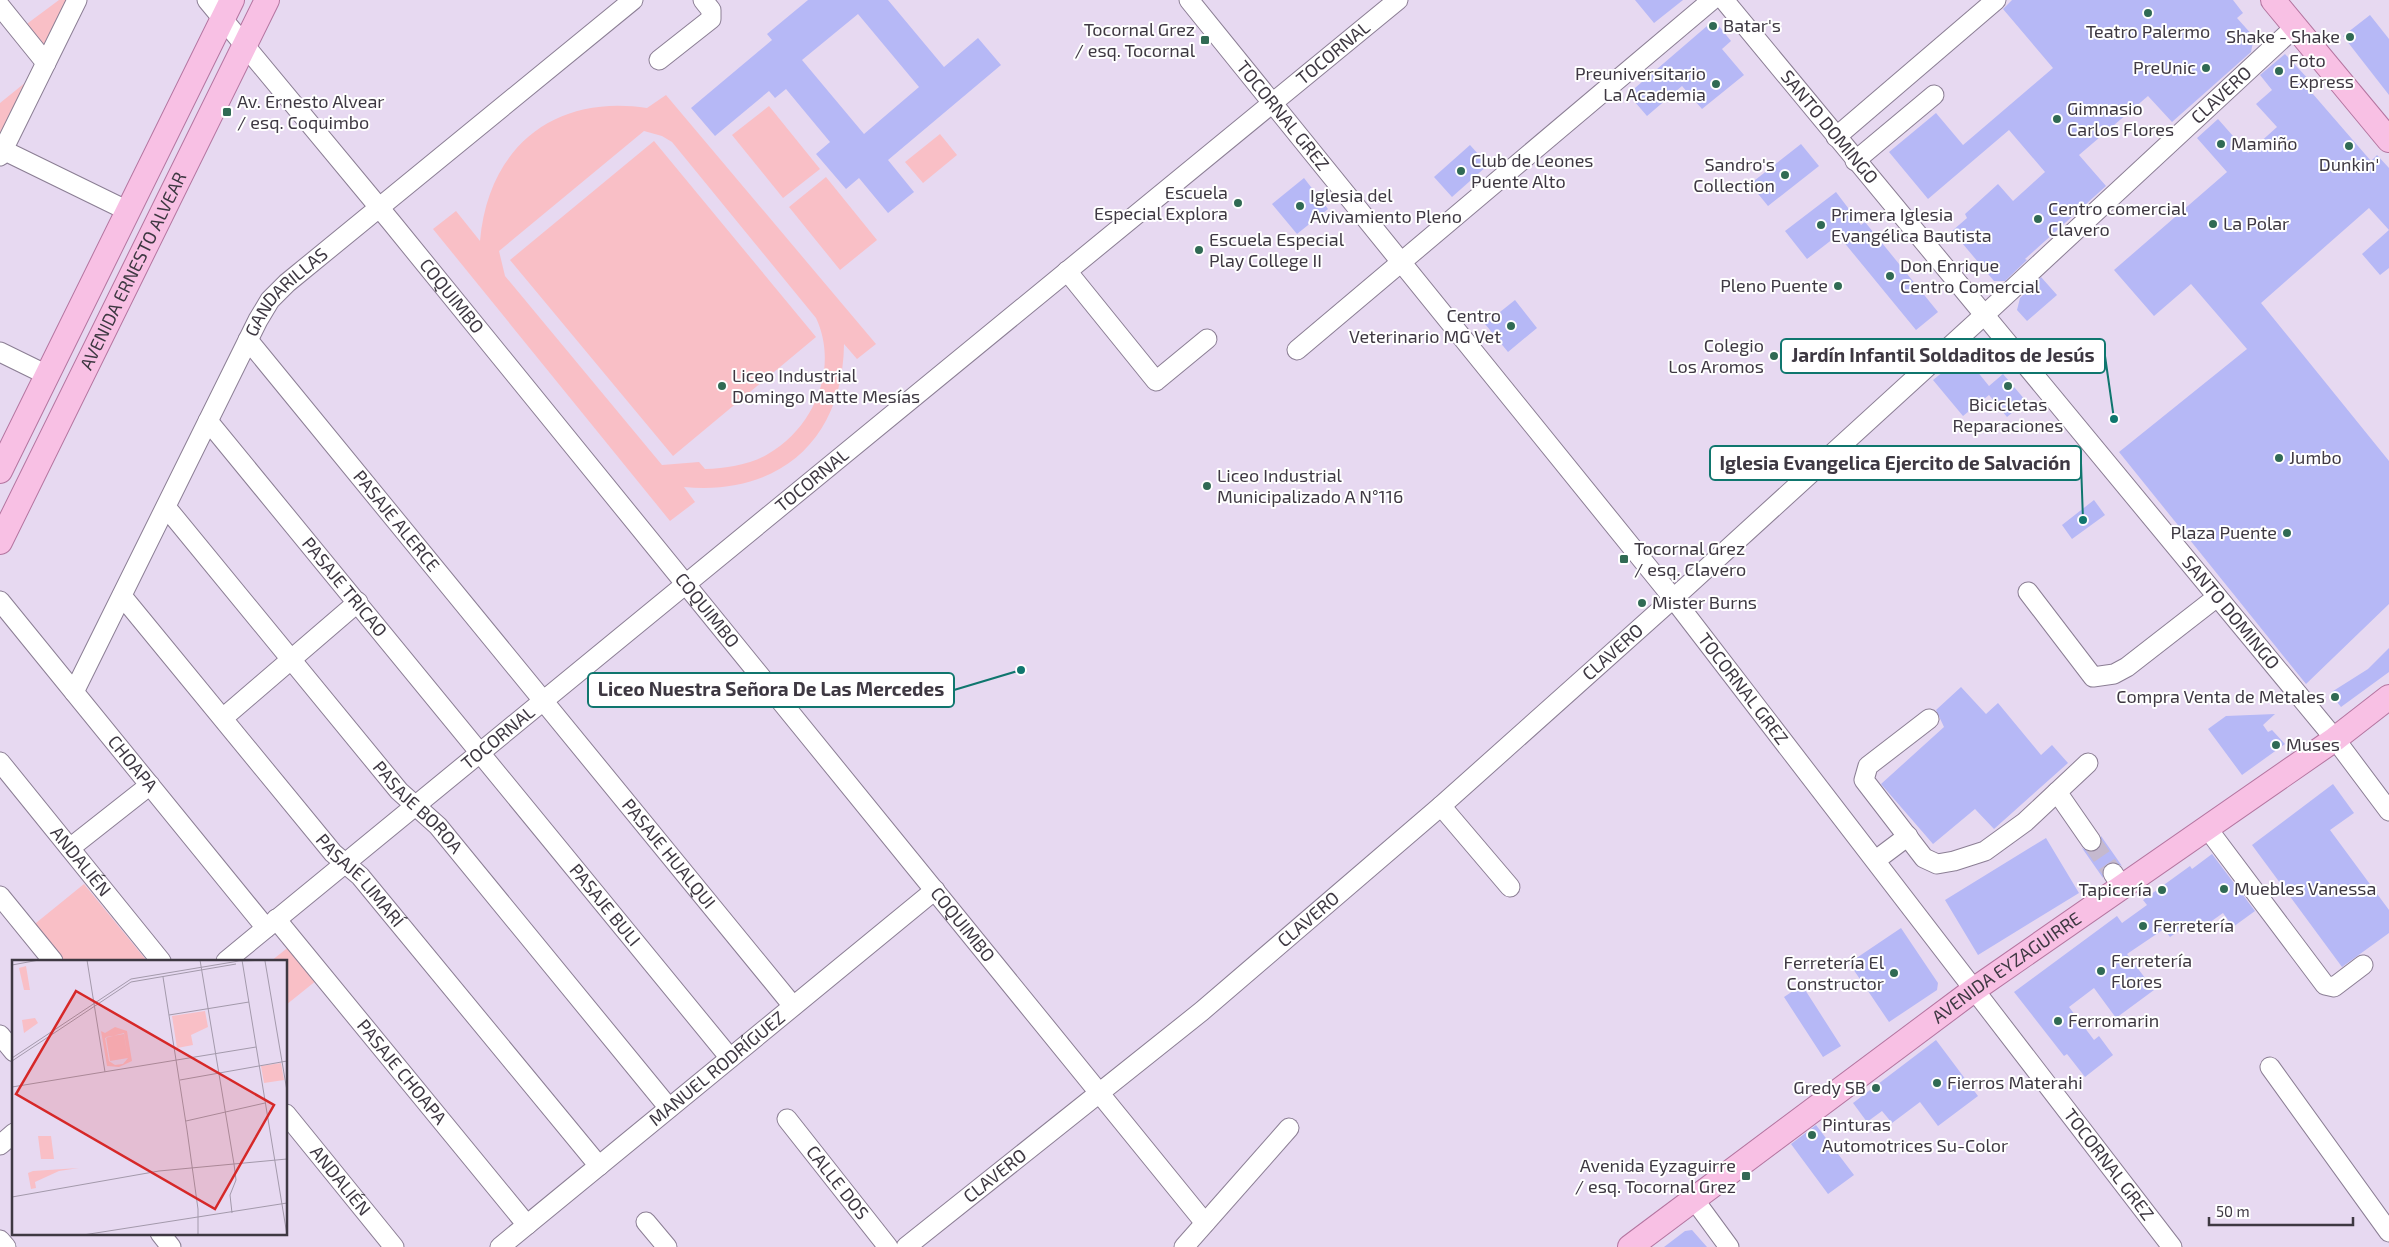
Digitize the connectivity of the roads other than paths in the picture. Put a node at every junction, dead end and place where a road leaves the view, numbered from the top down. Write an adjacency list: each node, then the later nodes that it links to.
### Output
1 (77, 0): 17 (street)
2 (207, 0): 13 (street, COQUIMBO)
3 (267, 0): 15 (main road, AVENIDA ERNESTO ALVEAR)
4 (633, 0): 24 (street, GANDARILLAS)
5 (703, 0): 16 (street)
6 (1189, 0): 19 (street, TOCORNAL GREZ)
7 (1398, 0): 19 (street, TOCORNAL)
8 (1712, 0): 26 (street)
9 (1724, 0): 20 (street, SANTO DOMINGO)
10 (1996, 0): 20 (street)
11 (2273, 0): 14 (main road)
12 (0, 6): 17 (street)
13 (227, 10): 15 (street, COQUIMBO); 25 (main road, AVENIDA ERNESTO ALVEAR)
14 (2294, 27): 21 (main road); 28 (street, CLAVERO)
15 (244, 45): 24 (street, COQUIMBO); 37 (main road, AVENIDA ERNESTO ALVEAR)
16 (660, 60)
17 (46, 63): 22 (street)
18 (1934, 95): 23 (street)
19 (1273, 102): 26 (street, TOCORNAL GREZ); 27 (street, TOCORNAL)
20 (1836, 137): 23 (street, SANTO DOMINGO)
21 (2389, 140)
22 (2, 153): 25 (street)
23 (1855, 160): 28 (street, SANTO DOMINGO)
24 (380, 209): 30 (street, GANDARILLAS); 38 (street, COQUIMBO)
25 (128, 211): 33 (main road, AVENIDA ERNESTO ALVEAR)
26 (1403, 262): 31 (street); 42 (street, TOCORNAL GREZ)
27 (1066, 272): 29 (street); 38 (street, TOCORNAL)
28 (1983, 315): 41 (street, SANTO DOMINGO); 42 (street, CLAVERO)
29 (1207, 339)
30 (248, 340): 34 (street, GANDARILLAS); 48 (street, PASAJE ALERCE)
31 (1297, 350)
32 (0, 352): 33 (street)
33 (47, 375): 35 (main road, AVENIDA ERNESTO ALVEAR)
34 (208, 421): 36 (street, GANDARILLAS); 44 (street, PASAJE TRICAO)
35 (0, 471)
36 (166, 507): 40 (street, GANDARILLAS); 45 (street, PASAJE BOROA)
37 (0, 542)
38 (687, 584): 48 (street, TOCORNAL); 67 (street, COQUIMBO)
39 (2028, 592): 41 (street)
40 (122, 596): 46 (street, GANDARILLAS); 49 (street, PASAJE LIMARÍ)
41 (2217, 597): 51 (street, SANTO DOMINGO)
42 (1673, 598): 58 (street, CLAVERO); 64 (street, TOCORNAL GREZ)
43 (0, 601): 46 (street, CHOAPA)
44 (358, 602): 45 (street); 52 (street, PASAJE TRICAO)
45 (291, 660): 49 (street); 57 (street, PASAJE BOROA)
46 (74, 692): 55 (street, CHOAPA)
47 (2389, 697): 51 (main road, AVENIDA EYZAGUIRRE)
48 (543, 701): 52 (street, TOCORNAL); 75 (street, PASAJE HUALQUI)
49 (223, 718): 65 (street, PASAJE LIMARÍ)
50 (1929, 719): 61 (street)
51 (2335, 738): 59 (street, SANTO DOMINGO); 60 (main road, AVENIDA EYZAGUIRRE)
52 (481, 752): 57 (street, TOCORNAL); 78 (street, PASAJE BULI)
53 (0, 762): 63 (street, ANDALIÉN)
54 (2088, 763): 56 (street)
55 (150, 785): 63 (street); 69 (street, CHOAPA)
56 (2057, 792): 61 (street); 62 (street)
57 (416, 805): 65 (street, TOCORNAL); 81 (street, PASAJE BOROA)
58 (1441, 806): 66 (street); 80 (street, CLAVERO)
59 (2389, 811)
60 (2207, 828): 73 (street); 74 (main road, AVENIDA EYZAGUIRRE)
61 (1908, 836): 64 (street)
62 (2091, 841)
63 (70, 848): 71 (street, ANDALIÉN)
64 (1876, 860): 74 (street, TOCORNAL GREZ)
65 (345, 863): 69 (street, TOCORNAL); 87 (street, PASAJE LIMARÍ)
66 (1510, 887)
67 (935, 890): 75 (street, MANUEL RODRÍGUEZ); 80 (street, COQUIMBO)
68 (0, 896): 70 (street)
69 (271, 924): 72 (street, TOCORNAL); 91 (street, PASAJE CHOAPA)
70 (52, 960)
71 (160, 960)
72 (227, 960)
73 (2363, 965)
74 (1975, 989): 88 (main road, AVENIDA EYZAGUIRRE); 105 (street, TOCORNAL GREZ)
75 (793, 1006): 78 (street, MANUEL RODRÍGUEZ)
76 (0, 1036): 77 (street)
77 (12, 1050)
78 (730, 1058): 81 (street, MANUEL RODRÍGUEZ)
79 (2270, 1067): 92 (street)
80 (1099, 1092): 90 (street, COQUIMBO); 101 (street, CLAVERO)
81 (669, 1108): 87 (street, MANUEL RODRÍGUEZ)
82 (288, 1116): 97 (street, ANDALIÉN)
83 (787, 1119): 100 (street, CALLE DOS)
84 (1290, 1128): 90 (street)
85 (12, 1135): 86 (street)
86 (0, 1145)
87 (599, 1166): 91 (street, MANUEL RODRÍGUEZ)
88 (1693, 1198): 103 (main road, AVENIDA EYZAGUIRRE); 104 (street)
89 (646, 1222): 99 (street)
90 (1205, 1223): 102 (street)
91 (527, 1225): 98 (street, MANUEL RODRÍGUEZ)
92 (2389, 1232)
93 (161, 1234): 96 (street)
94 (0, 1240): 95 (street)
95 (6, 1247)
96 (171, 1247)
97 (394, 1247)
98 (500, 1247)
99 (667, 1247)
100 (888, 1247)
101 (906, 1247)
102 (1184, 1247)
103 (1630, 1247)
104 (1729, 1247)
105 (2172, 1247)

